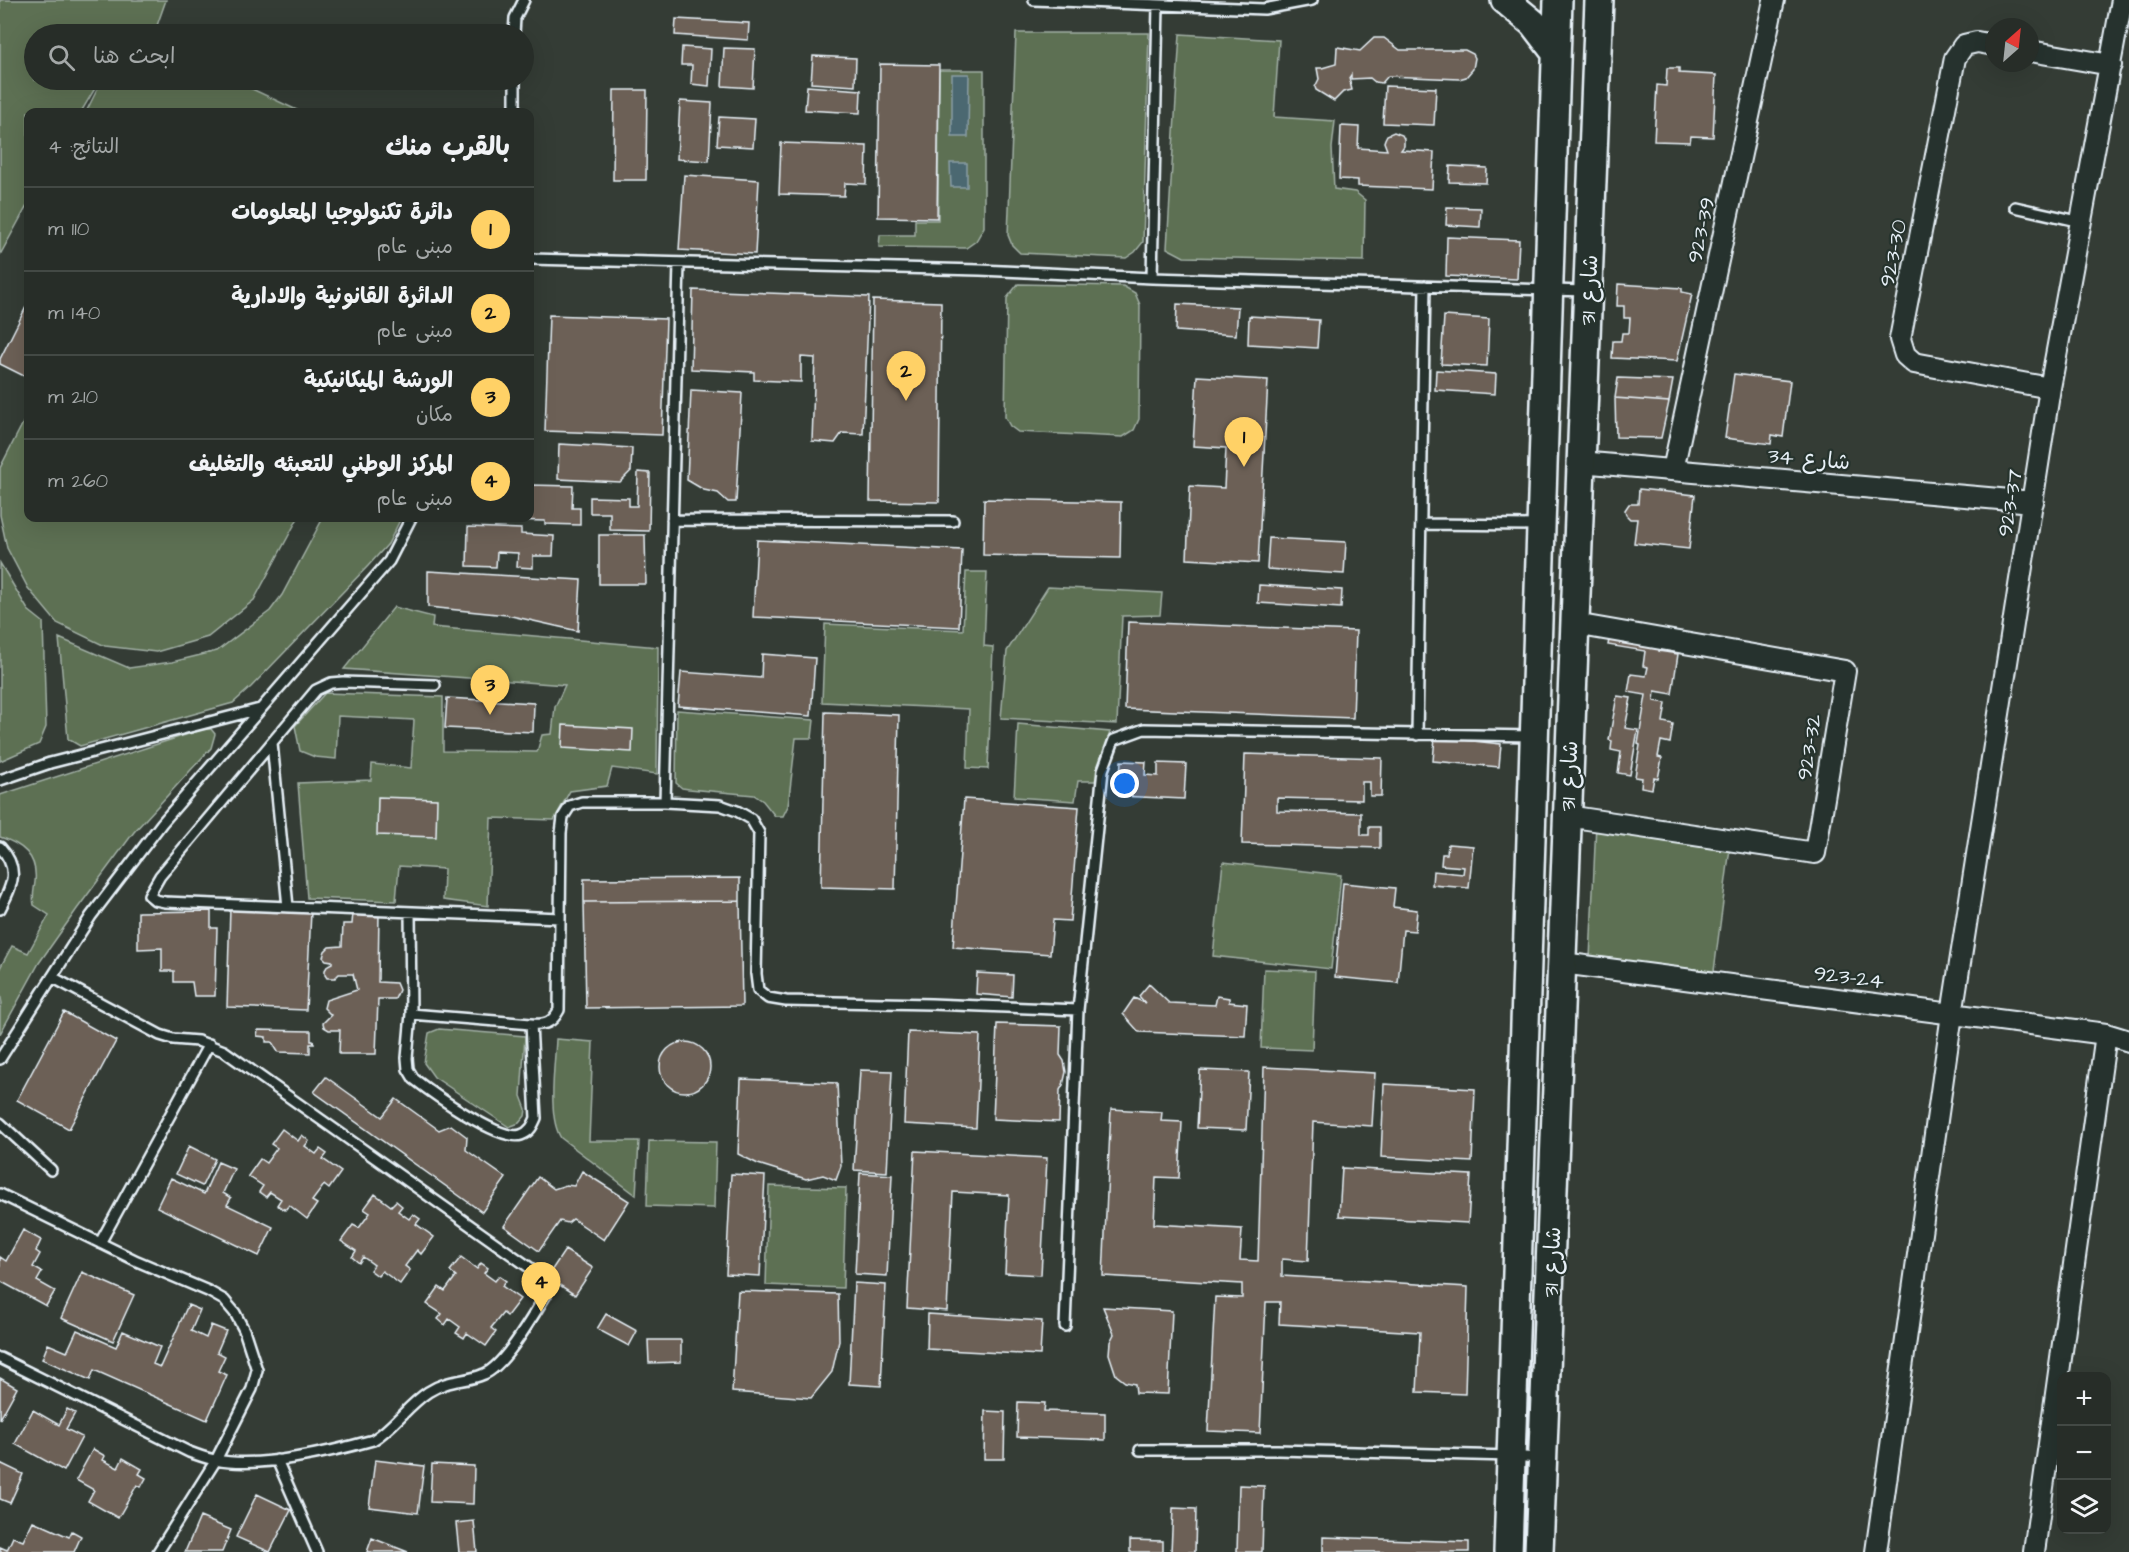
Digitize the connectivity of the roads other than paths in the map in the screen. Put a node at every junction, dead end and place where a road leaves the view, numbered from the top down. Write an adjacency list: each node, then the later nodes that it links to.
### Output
1 (524, 0): 12 (lane)
2 (1034, 0): 10 (lane)
3 (1082, 0): 10 (lane)
4 (1312, 0): 11 (lane)
5 (1505, 0): 14 (street)
6 (1558, 0): 14 (street, شارع 31)
7 (1599, 0): 26 (street, شارع 31)
8 (1774, 0): 29 (street, 923-39)
9 (2122, 0): 16 (street, 923-37)
10 (1094, 3): 11 (lane)
11 (1158, 5): 23 (lane)
12 (515, 24)
13 (1985, 43): 27 (street, 923-30)
14 (1556, 53): 25 (street, شارع 31)
15 (2039, 53): 16 (street)
16 (2111, 65): 20 (street, 923-37)
17 (515, 90): 18 (lane)
18 (516, 108)
19 (2016, 207): 20 (lane)
20 (2082, 222): 27 (street, 923-37)
21 (534, 259): 22 (lane)
22 (679, 262): 23 (lane); 31 (lane)
23 (1152, 278): 24 (lane)
24 (1425, 286): 25 (lane); 34 (lane)
25 (1548, 291): 26 (lane); 35 (street, شارع 31)
26 (1588, 291): 28 (street, شارع 31)
27 (2050, 388): 30 (street, 923-37)
28 (1580, 462): 29 (street, شارع 34); 36 (street, شارع 31)
29 (1673, 470): 30 (street, شارع 34)
30 (2033, 502): 54 (street, 923-37)
31 (672, 520): 32 (lane); 43 (lane)
32 (953, 521)
33 (409, 522): 38 (lane)
34 (1420, 524): 35 (lane); 39 (lane)
35 (1541, 525): 40 (street, شارع 31)
36 (1575, 624): 44 (street, شارع 31); 44 (street, 923-32)
37 (435, 685): 41 (lane)
38 (260, 709): 42 (lane); 51 (lane)
39 (1417, 735): 40 (lane); 52 (lane)
40 (1534, 736): 67 (street, شارع 31)
41 (272, 743): 46 (lane); 46 (lane)
42 (0, 780)
43 (665, 802): 49 (lane); 52 (lane)
44 (1567, 816): 50 (street, شارع 31)
45 (0, 847): 47 (lane)
46 (288, 907): 48 (lane)
47 (0, 909)
48 (410, 912): 49 (lane); 53 (lane)
49 (560, 918): 55 (lane)
50 (1562, 963): 54 (street, 923-24); 68 (street, شارع 31)
51 (52, 977): 58 (lane); 59 (lane)
52 (1078, 1010): 64 (lane)
53 (411, 1014): 55 (lane); 55 (lane)
54 (1952, 1014): 56 (street, 923-24); 75 (street, 923-37)
55 (531, 1024)
56 (2106, 1034): 57 (street, 923-24); 76 (street)
57 (2129, 1041)
58 (209, 1044): 63 (lane); 70 (lane)
59 (0, 1059)
60 (0, 1123): 61 (lane)
61 (51, 1170)
62 (0, 1194): 63 (lane)
63 (100, 1243): 69 (lane)
64 (1065, 1326)
65 (0, 1358): 69 (lane)
66 (1140, 1450): 67 (lane)
67 (1511, 1456): 68 (lane); 73 (street, شارع 31)
68 (1544, 1459): 74 (street, شارع 31)
69 (216, 1460): 70 (lane); 71 (lane)
70 (277, 1460): 72 (lane)
71 (158, 1552)
72 (317, 1552)
73 (1508, 1552)
74 (1539, 1552)
75 (1876, 1552)
76 (2034, 1552)

